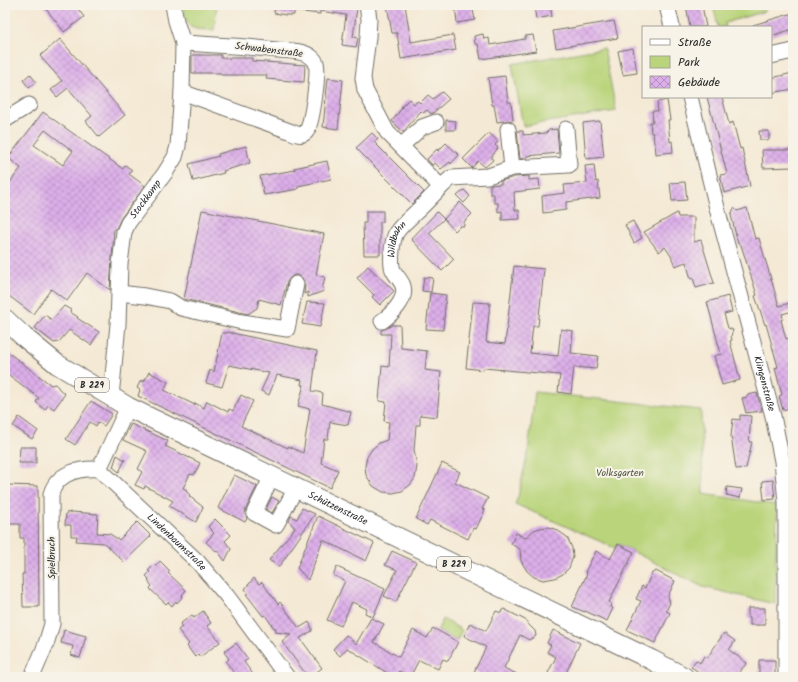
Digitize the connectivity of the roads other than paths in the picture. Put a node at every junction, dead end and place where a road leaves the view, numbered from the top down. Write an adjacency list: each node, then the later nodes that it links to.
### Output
1 (173, 5): 5 (street, Stockkamp)
2 (367, 5): 15 (street)
3 (667, 5): 4 (street)
4 (672, 26)
5 (183, 43): 8 (street, Stockkamp); 8 (street, Schwabenstraße)
6 (793, 51): 7 (street)
7 (772, 56)
8 (182, 92): 19 (street, Stockkamp)
9 (690, 98): 24 (street, Klingenstraße)
10 (29, 105): 11 (street)
11 (5, 120)
12 (436, 122): 15 (street)
13 (508, 129): 16 (street)
14 (566, 129): 16 (street, Wildbahn)
15 (401, 146): 17 (street)
16 (512, 168): 17 (street, Wildbahn)
17 (441, 186): 21 (street, Wildbahn)
18 (296, 284): 19 (street)
19 (119, 293): 22 (street, Stockkamp)
20 (5, 319): 22 (main road, Schützenstraße / B 229)
21 (382, 321)
22 (111, 397): 23 (main road, Schützenstraße / B 229)
23 (128, 407): 25 (street); 26 (main road, Schützenstraße / B 229)
24 (788, 460): 31 (street, Klingenstraße)
25 (99, 469): 28 (street, Spielbruch); 29 (street, Lindenbaumstraße)
26 (272, 476): 27 (main road, Schützenstraße / B 229); 27 (street)
27 (296, 488): 30 (main road, Schützenstraße / B 229)
28 (32, 677)
29 (287, 677)
30 (684, 677)
31 (786, 677)

